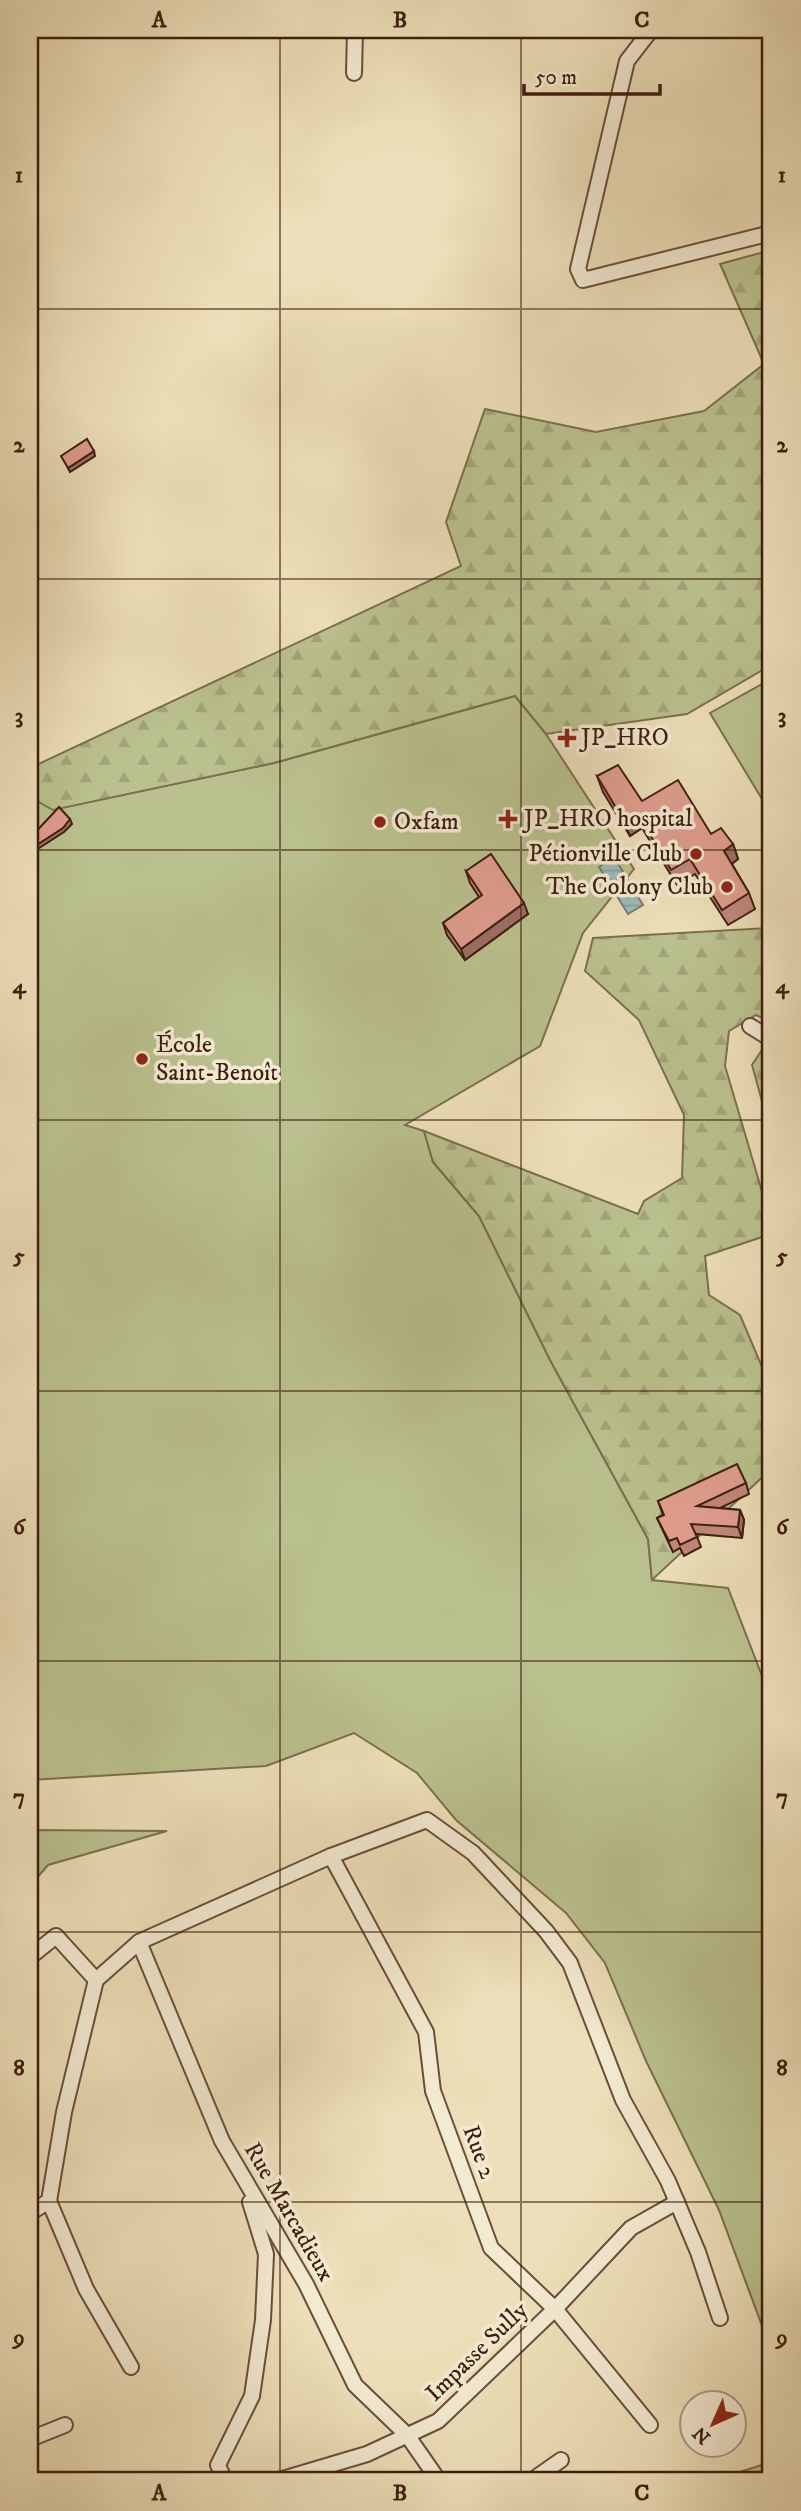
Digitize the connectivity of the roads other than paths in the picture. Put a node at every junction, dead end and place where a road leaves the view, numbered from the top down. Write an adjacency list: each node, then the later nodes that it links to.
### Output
1 (355, 30): 3 (street)
2 (651, 30): 4 (street)
3 (354, 73)
4 (771, 233)
5 (750, 1026): 6 (street)
6 (771, 1039)
7 (331, 1856): 8 (street); 13 (street); 15 (street, Rue 2)
8 (139, 1942): 10 (street); 11 (street, Rue Marcadieux)
9 (30, 1957): 10 (street)
10 (96, 1980): 12 (street)
11 (244, 2181): 20 (street, Rue Marcadieux); 23 (street)
12 (49, 2201): 14 (street); 17 (street)
13 (677, 2202): 15 (street, Impasse Sully); 16 (street)
14 (30, 2213)
15 (555, 2309): 18 (street, Rue 2); 20 (street, Impasse Sully)
16 (720, 2318)
17 (131, 2367)
18 (650, 2424)
19 (65, 2425): 21 (street)
20 (407, 2435): 24 (street, Impasse Sully); 25 (street, Rue Marcadieux)
21 (30, 2438)
22 (562, 2460): 26 (street)
23 (225, 2481)
24 (276, 2481)
25 (439, 2481)
26 (531, 2481)
27 (763, 2481): 28 (street)
28 (771, 2481)

